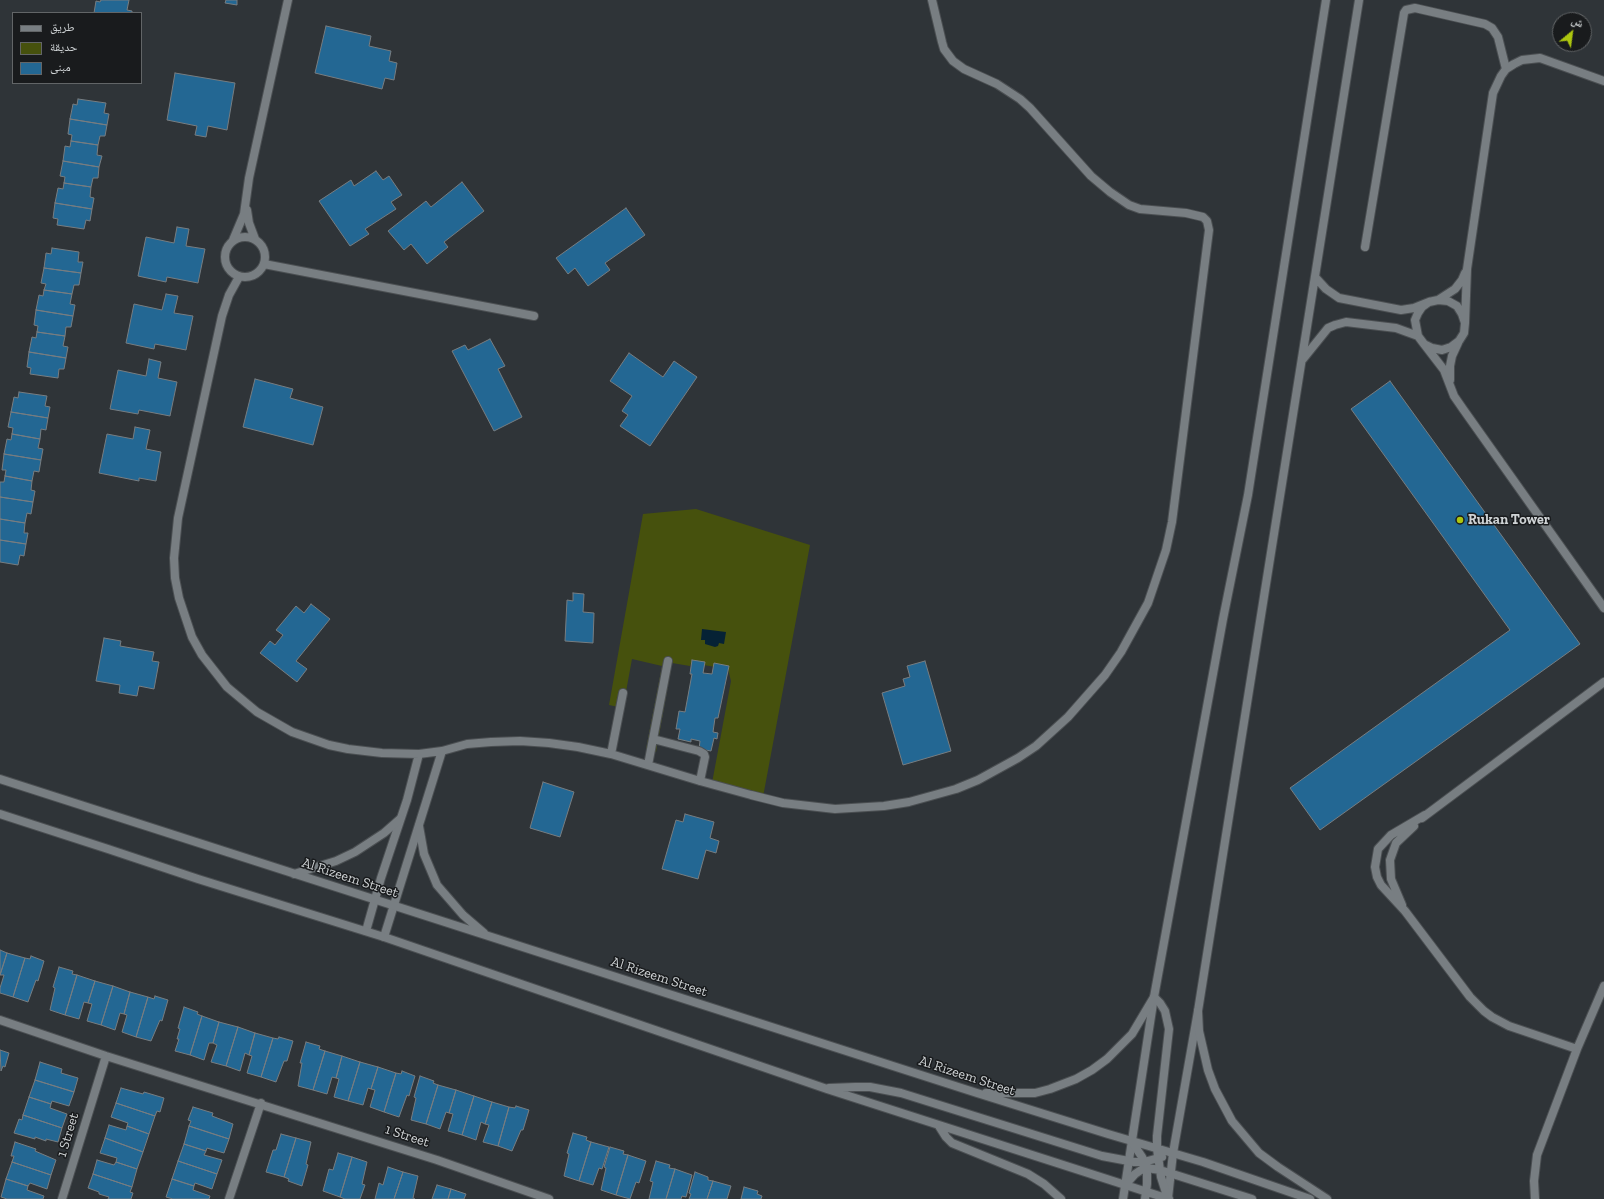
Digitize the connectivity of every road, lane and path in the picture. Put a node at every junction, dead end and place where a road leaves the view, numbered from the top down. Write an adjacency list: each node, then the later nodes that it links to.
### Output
1 (288, 0): 7 (street)
2 (932, 0): 34 (street)
3 (1326, 0): 47 (street)
4 (1359, 0): 14 (street)
5 (1506, 69): 6 (street); 10 (street); 12 (street)
6 (1604, 81)
7 (246, 205): 8 (street); 9 (street)
8 (234, 240): 9 (street); 13 (street)
9 (256, 240): 11 (street)
10 (1365, 247)
11 (264, 264): 13 (street); 17 (street)
12 (1467, 269): 15 (street); 18 (street)
13 (239, 277): 30 (street)
14 (1315, 277): 16 (street); 22 (street)
15 (1438, 300): 16 (street); 18 (street)
16 (1429, 302): 19 (street)
17 (534, 316)
18 (1465, 323): 20 (street)
19 (1418, 336): 21 (street); 22 (street)
20 (1459, 341): 21 (street); 23 (street)
21 (1424, 344): 23 (street)
22 (1302, 360): 48 (street)
23 (1450, 383): 24 (street)
24 (1604, 608)
25 (668, 660): 28 (street)
26 (1604, 682): 36 (street)
27 (622, 693): 31 (street)
28 (653, 739): 32 (street); 34 (street)
29 (442, 751): 30 (street); 31 (street); 38 (street)
30 (419, 754): 37 (street)
31 (611, 754): 32 (street)
32 (648, 765): 34 (street)
33 (0, 779): 39 (street, Al Rizeem Street)
34 (700, 781)
35 (0, 814): 43 (street)
36 (1425, 815): 42 (street); 42 (street)
37 (400, 819): 39 (street); 40 (street)
38 (419, 826): 41 (street); 44 (street)
39 (294, 874): 40 (street, Al Rizeem Street)
40 (374, 900): 41 (street, Al Rizeem Street); 43 (street)
41 (394, 906): 44 (street, Al Rizeem Street); 45 (street)
42 (1405, 911): 50 (street)
43 (366, 931): 45 (street)
44 (486, 934): 53 (street, Al Rizeem Street)
45 (384, 937): 52 (street)
46 (1604, 986): 50 (street)
47 (1154, 997): 53 (street); 56 (street); 57 (street)
48 (1198, 1011): 58 (street); 74 (street)
49 (0, 1020): 51 (street, 1 Street)
50 (1577, 1050): 75 (street)
51 (106, 1056): 54 (street, 1 Street); 67 (street, 1 Street)
52 (827, 1089): 55 (street); 60 (street)
53 (977, 1093): 56 (street, Al Rizeem Street)
54 (261, 1103): 66 (street, 1 Street); 68 (street)
55 (938, 1126): 64 (street); 69 (street)
56 (1132, 1142): 57 (street, Al Rizeem Street); 60 (street); 61 (street)
57 (1157, 1149): 58 (street, Al Rizeem Street); 59 (street)
58 (1173, 1153): 59 (street); 63 (street); 73 (street, Al Rizeem Street)
59 (1158, 1158): 61 (street); 62 (street)
60 (1129, 1162): 61 (street); 64 (street)
61 (1145, 1165): 62 (street); 64 (street); 65 (street)
62 (1160, 1170): 63 (street); 71 (street)
63 (1170, 1173): 71 (street); 72 (street)
64 (1125, 1186): 65 (street); 70 (street)
65 (1146, 1196): 71 (street)
66 (546, 1198)
67 (62, 1199)
68 (229, 1199)
69 (1061, 1199)
70 (1123, 1199)
71 (1168, 1199)
72 (1252, 1199)
73 (1310, 1199)
74 (1327, 1199)
75 (1535, 1199)

